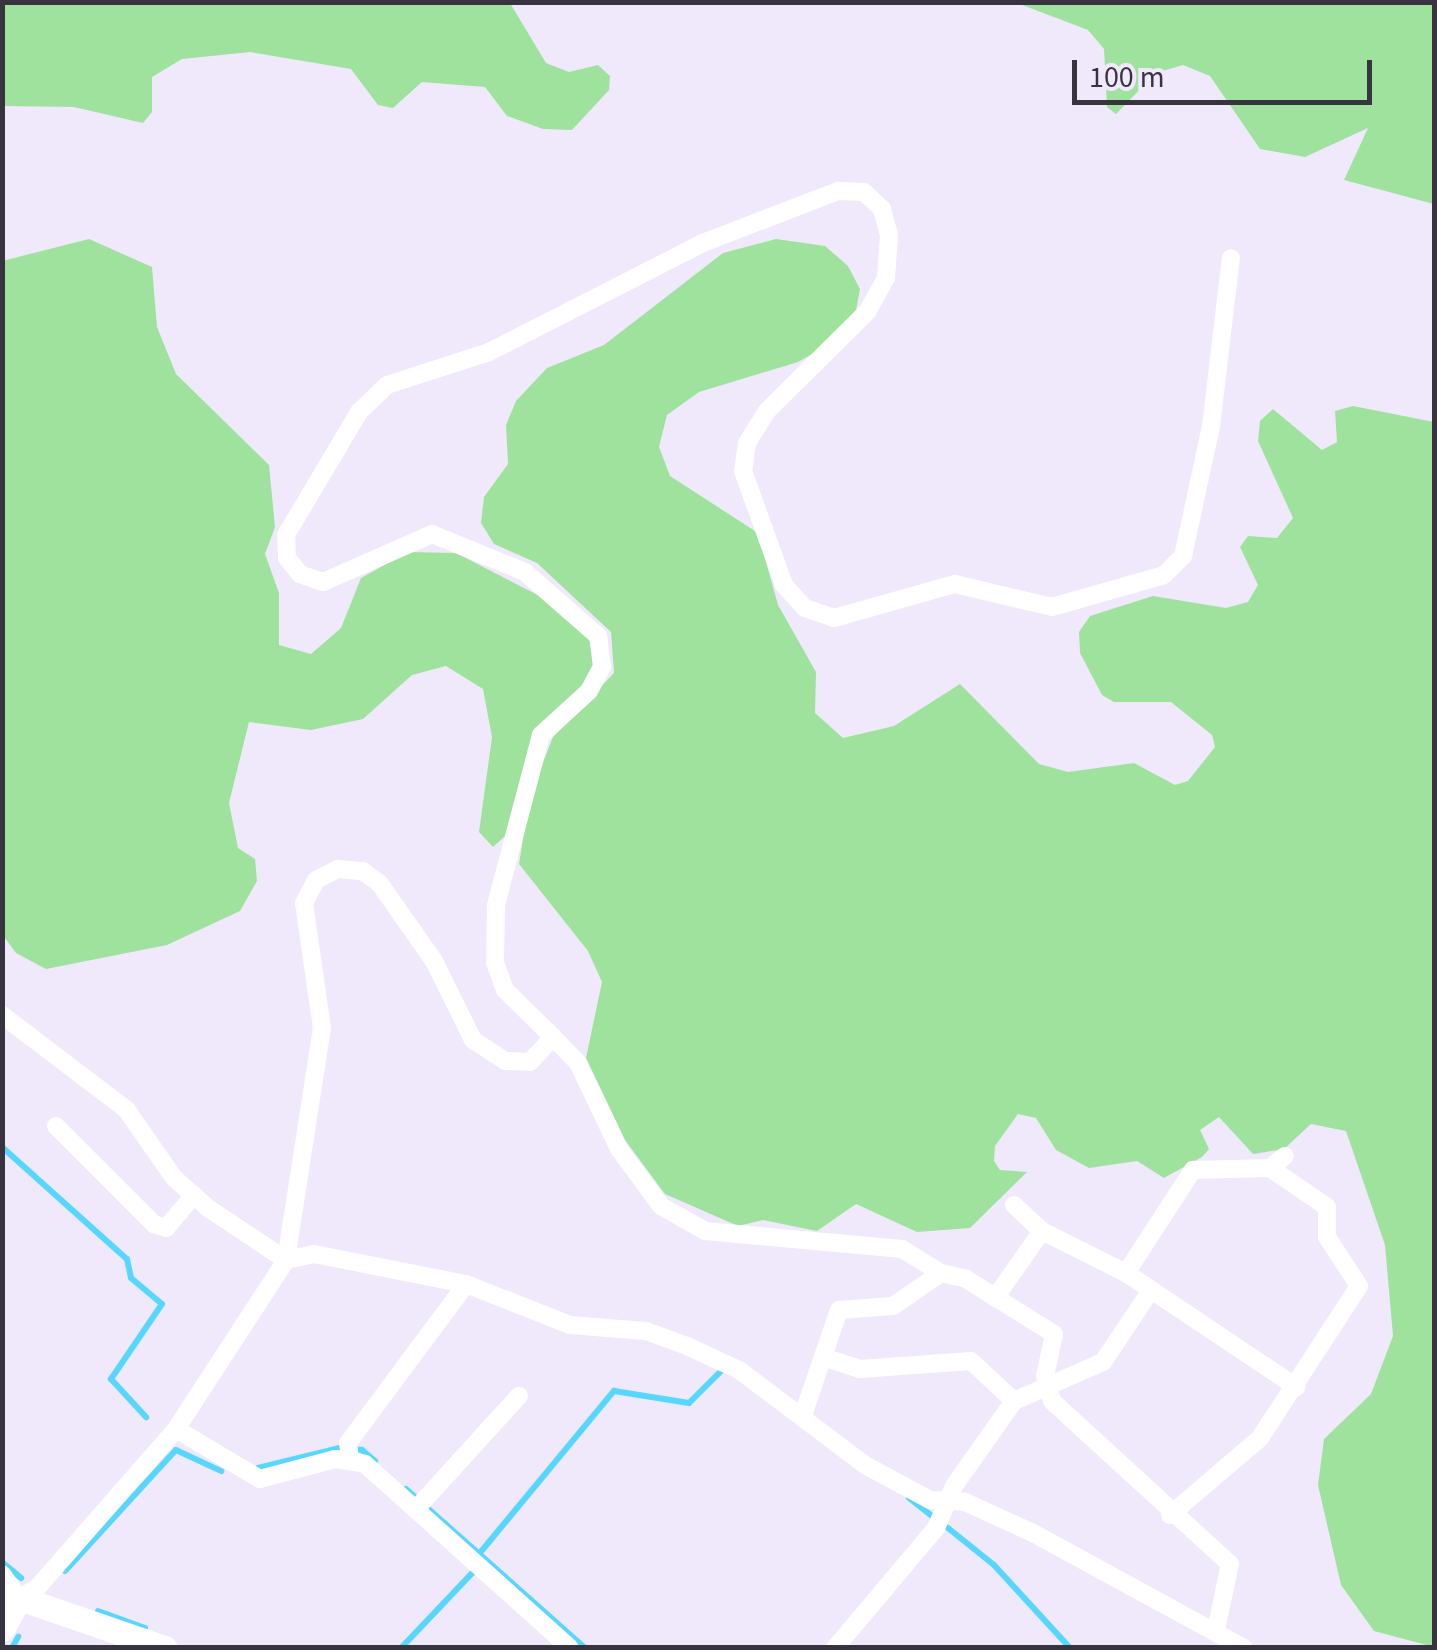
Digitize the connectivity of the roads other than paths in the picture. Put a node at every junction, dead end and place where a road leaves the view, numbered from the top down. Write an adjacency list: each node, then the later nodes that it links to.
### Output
1 (1231, 258): 3 (street)
2 (2, 1015): 5 (street)
3 (552, 1037): 8 (street); 9 (street)
4 (56, 1126): 5 (street)
5 (194, 1195): 8 (street)
6 (1014, 1205): 7 (street)
7 (1042, 1231): 10 (street); 13 (street)
8 (286, 1260): 11 (street); 20 (street)
9 (942, 1273): 13 (street); 14 (street)
10 (1126, 1273): 12 (street); 15 (street)
11 (466, 1284): 19 (street); 21 (street)
12 (1151, 1290): 15 (street); 16 (street)
13 (996, 1298): 16 (street)
14 (826, 1358): 18 (street); 19 (street)
15 (1296, 1387): 24 (street)
16 (1047, 1389): 18 (street); 24 (street)
17 (519, 1396): 23 (street)
18 (1014, 1402): 22 (street)
19 (803, 1415): 22 (street)
20 (176, 1429): 21 (street); 26 (street)
21 (349, 1452): 23 (street)
22 (952, 1503): 28 (street); 31 (street)
23 (421, 1504): 30 (street)
24 (1170, 1516): 28 (street)
25 (2, 1574): 26 (street)
26 (11, 1595): 27 (main road); 29 (main road)
27 (2, 1629)
28 (1216, 1630): 32 (street)
29 (165, 1648)
30 (570, 1648)
31 (834, 1648)
32 (1244, 1648)

